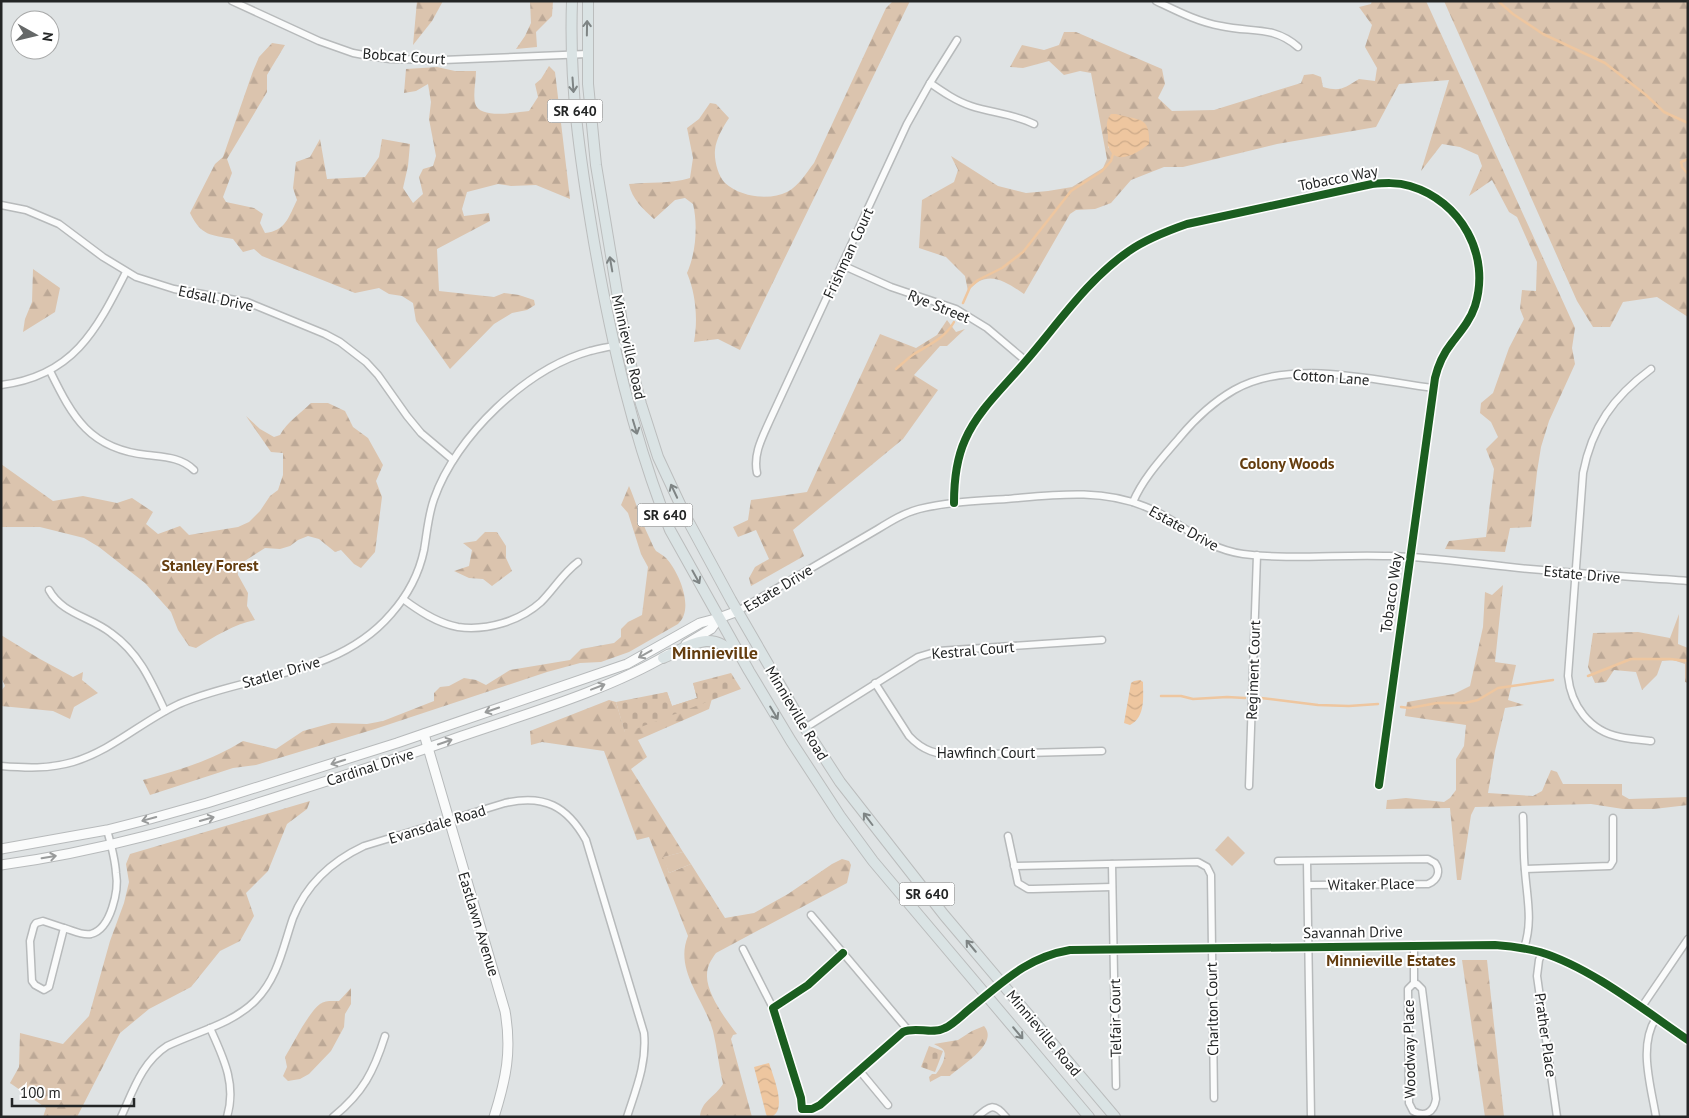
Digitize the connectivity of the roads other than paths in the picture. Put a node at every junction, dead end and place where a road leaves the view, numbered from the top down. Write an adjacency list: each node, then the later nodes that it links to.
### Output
1 (232, 1): 8 (street, Bobcat Court)
2 (572, 1): 8 (main road, Minnieville Road / SR 640)
3 (588, 1): 7 (main road, Minnieville Road / SR 640, one-way to 3)
4 (1156, 1): 6 (street)
5 (957, 40): 9 (street, Frishman Court)
6 (1298, 47)
7 (587, 54): 8 (street, Bobcat Court); 15 (main road, Minnieville Road / SR 640, one-way to 7)
8 (571, 55): 14 (main road, Minnieville Road / SR 640, one-way to 14)
9 (930, 83): 10 (street); 12 (street, Frishman Court)
10 (1034, 124)
11 (1, 205): 13 (street, Edsall Drive)
12 (842, 265): 16 (street, Rye Street); 23 (street, Frishman Court)
13 (126, 272): 18 (street); 21 (street, Edsall Drive)
14 (613, 346): 15 (street, Statler Drive); 21 (street, Statler Drive); 34 (main road, Minnieville Road / SR 640, one-way to 34)
15 (626, 346): 33 (main road, Minnieville Road / SR 640, one-way to 15)
16 (1026, 361): 20 (street, Tobacco Way); 25 (street, Tobacco Way)
17 (1651, 369): 29 (street)
18 (50, 371): 19 (street); 22 (street)
19 (1, 385)
20 (1433, 388): 24 (street, Cotton Lane); 27 (street, Tobacco Way)
21 (453, 460): 32 (street, Statler Drive)
22 (194, 470)
23 (757, 473)
24 (1133, 502): 25 (street, Estate Drive); 26 (street, Estate Drive)
25 (954, 503): 33 (street, Estate Drive)
26 (1257, 555): 27 (street, Estate Drive); 47 (street, Regiment Court)
27 (1410, 557): 29 (street, Estate Drive); 46 (street, Tobacco Way)
28 (578, 562): 32 (street)
29 (1576, 573): 30 (street, Estate Drive); 42 (street)
30 (1688, 581)
31 (49, 590): 39 (street)
32 (403, 599): 39 (street, Statler Drive)
33 (738, 611): 34 (main road, Cardinal Drive); 40 (main road, Minnieville Road / SR 640)
34 (719, 618): 36 (main road, Cardinal Drive); 37 (main road, Minnieville Road / SR 640); 41 (main road, Cardinal Drive, one-way to 41)
35 (1102, 640): 38 (street, Kestral Court)
36 (663, 658): 37 (main road); 43 (main road, Cardinal Drive, one-way to 36)
37 (749, 671): 76 (main road, Minnieville Road / SR 640, one-way to 76)
38 (875, 683): 40 (street, Kestral Court); 44 (street, Hawfinch Court)
39 (165, 711): 45 (street, Statler Drive)
40 (805, 728): 74 (main road, Minnieville Road / SR 640, one-way to 40)
41 (424, 734): 43 (main road, Eastlawn Avenue); 51 (main road, Cardinal Drive, one-way to 51)
42 (1651, 741)
43 (428, 748): 50 (main road, Eastlawn Avenue); 53 (main road, Cardinal Drive, one-way to 43)
44 (1102, 751)
45 (1, 766)
46 (1379, 785)
47 (1249, 786)
48 (1523, 816): 60 (street)
49 (1613, 818): 60 (street)
50 (449, 820): 80 (street, Evansdale Road); 92 (main road, Eastlawn Avenue); 93 (street, Evansdale Road)
51 (107, 830): 53 (street); 54 (main road, Cardinal Drive)
52 (1008, 836): 59 (street)
53 (111, 845): 58 (main road, Cardinal Drive, one-way to 53); 64 (street)
54 (1, 849)
55 (1278, 861): 56 (street, Witaker Place)
56 (1307, 861): 61 (street, Witaker Place); 61 (street, Witaker Place)
57 (1112, 864): 59 (street, Charlton Court); 62 (street); 68 (street, Charlton Court)
58 (1, 865)
59 (1014, 866): 62 (street)
60 (1525, 869): 69 (street)
61 (1308, 885): 67 (street, Witaker Place)
62 (1112, 887): 71 (street)
63 (811, 914): 72 (street)
64 (64, 928): 64 (street)
65 (1688, 939): 78 (street)
66 (1414, 946): 67 (street, Savannah Drive); 69 (street, Savannah Drive); 75 (street, Woodway Place)
67 (1308, 947): 68 (street, Savannah Drive); 98 (street, Witaker Place)
68 (1211, 948): 71 (street, Savannah Drive); 86 (street, Charlton Court)
69 (1524, 948): 73 (street, Savannah Drive)
70 (743, 949): 77 (street)
71 (1114, 949): 74 (street, Savannah Drive); 85 (street, Telfair Court)
72 (843, 953): 77 (street); 81 (street)
73 (1542, 953): 78 (street, Savannah Drive); 99 (street, Prather Place)
74 (1002, 983): 76 (street, Savannah Drive); 97 (main road, Minnieville Road / SR 640)
75 (1414, 984): 75 (street, Woodway Place)
76 (986, 996): 81 (street, Savannah Drive); 96 (main road, Minnieville Road / SR 640, one-way to 96)
77 (773, 1008): 88 (street)
78 (1641, 1008): 79 (street, Savannah Drive)
79 (1656, 1018): 83 (street, Savannah Drive); 100 (street)
80 (210, 1028): 89 (street, Evansdale Road); 90 (street)
81 (908, 1030): 84 (street)
82 (386, 1036): 91 (street)
83 (1688, 1040)
84 (859, 1070): 87 (street); 88 (street)
85 (1116, 1086)
86 (1214, 1098)
87 (888, 1104)
88 (802, 1113)
89 (120, 1117)
90 (227, 1117)
91 (333, 1117)
92 (494, 1117)
93 (627, 1117)
94 (977, 1117): 95 (street)
95 (1006, 1117)
96 (1089, 1117)
97 (1115, 1117)
98 (1311, 1117)
99 (1557, 1117)
100 (1656, 1117)

